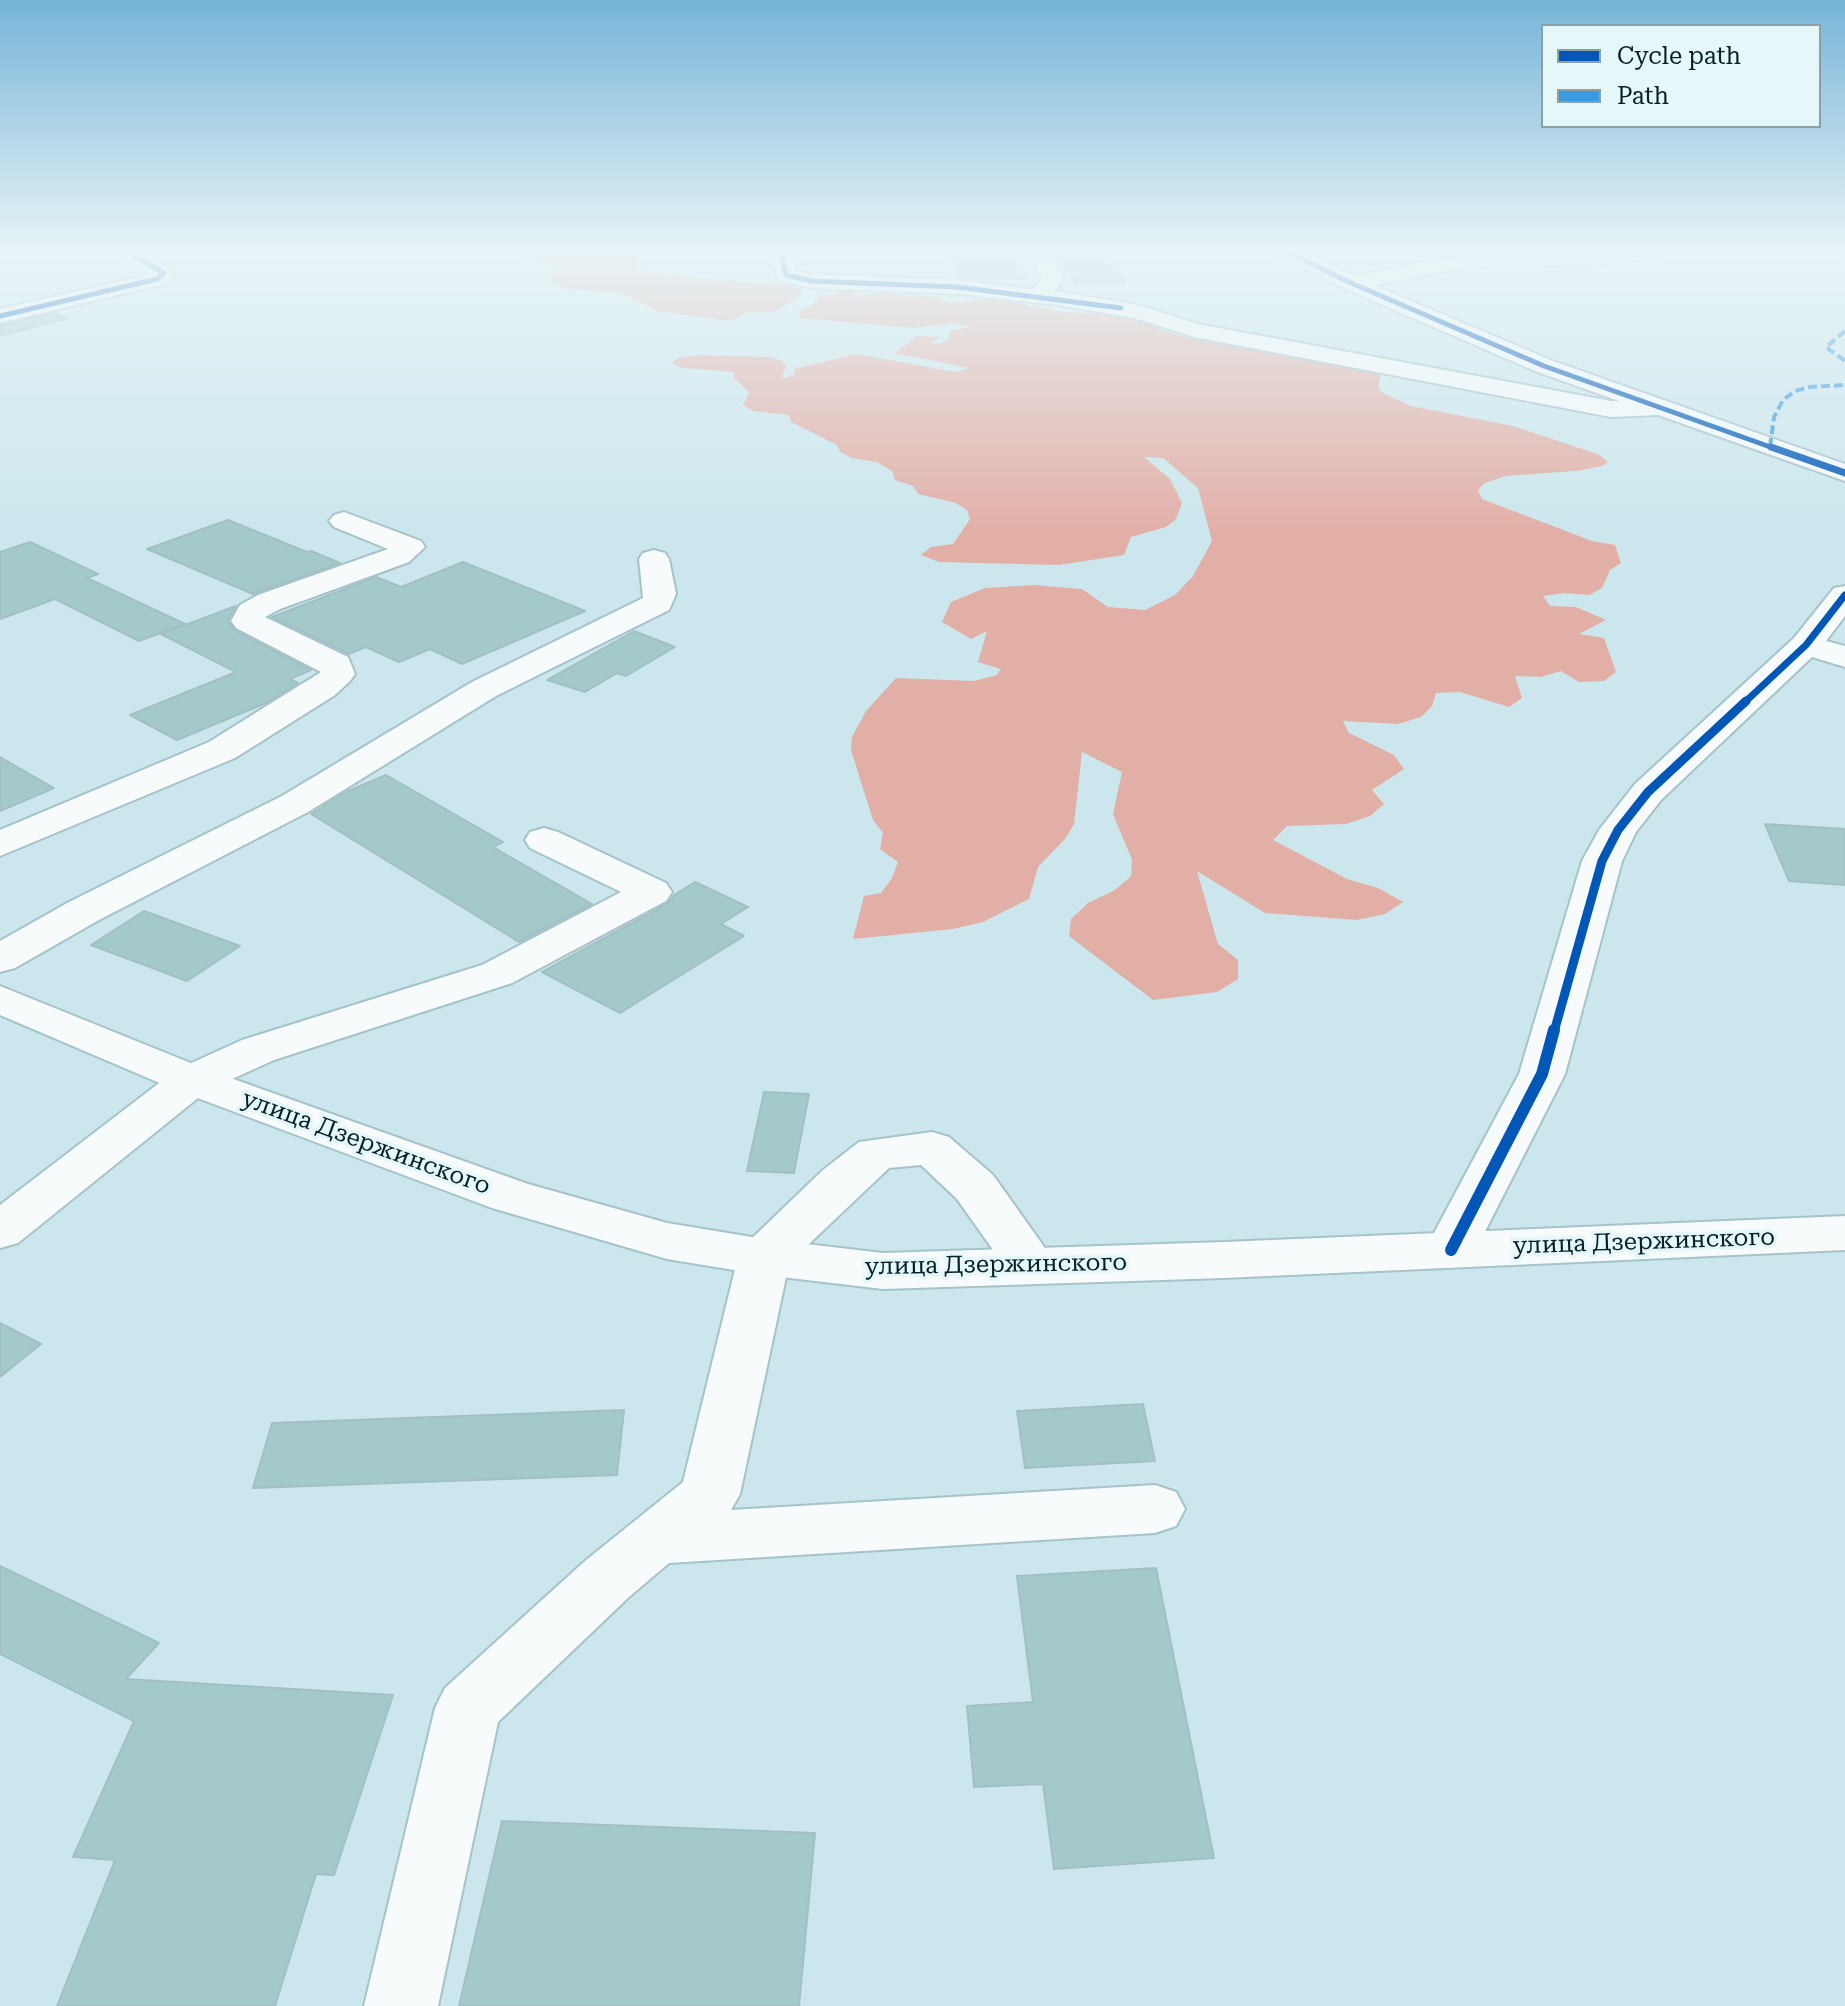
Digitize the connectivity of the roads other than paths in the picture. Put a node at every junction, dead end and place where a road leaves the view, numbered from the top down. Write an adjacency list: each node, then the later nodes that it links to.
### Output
1 (1268, 345): 3 (street)
2 (1494, 345): 3 (street)
3 (1655, 408): 4 (street)
4 (1845, 473)
5 (344, 521): 11 (street)
6 (654, 559): 12 (street)
7 (1845, 595): 8 (street)
8 (1806, 645): 9 (street); 17 (street)
9 (1845, 657)
10 (544, 840): 14 (street)
11 (0, 844)
12 (0, 959)
13 (0, 999): 14 (street, улица Дзержинского)
14 (192, 1080): 15 (street); 18 (street, улица Дзержинского)
15 (0, 1231)
16 (1845, 1233): 17 (street, улица Дзержинского)
17 (1451, 1250): 19 (street, улица Дзержинского)
18 (764, 1257): 19 (street, улица Дзержинского); 19 (street); 21 (street)
19 (1031, 1265)
20 (1155, 1509): 21 (street)
21 (656, 1539): 22 (street)
22 (401, 2006)

